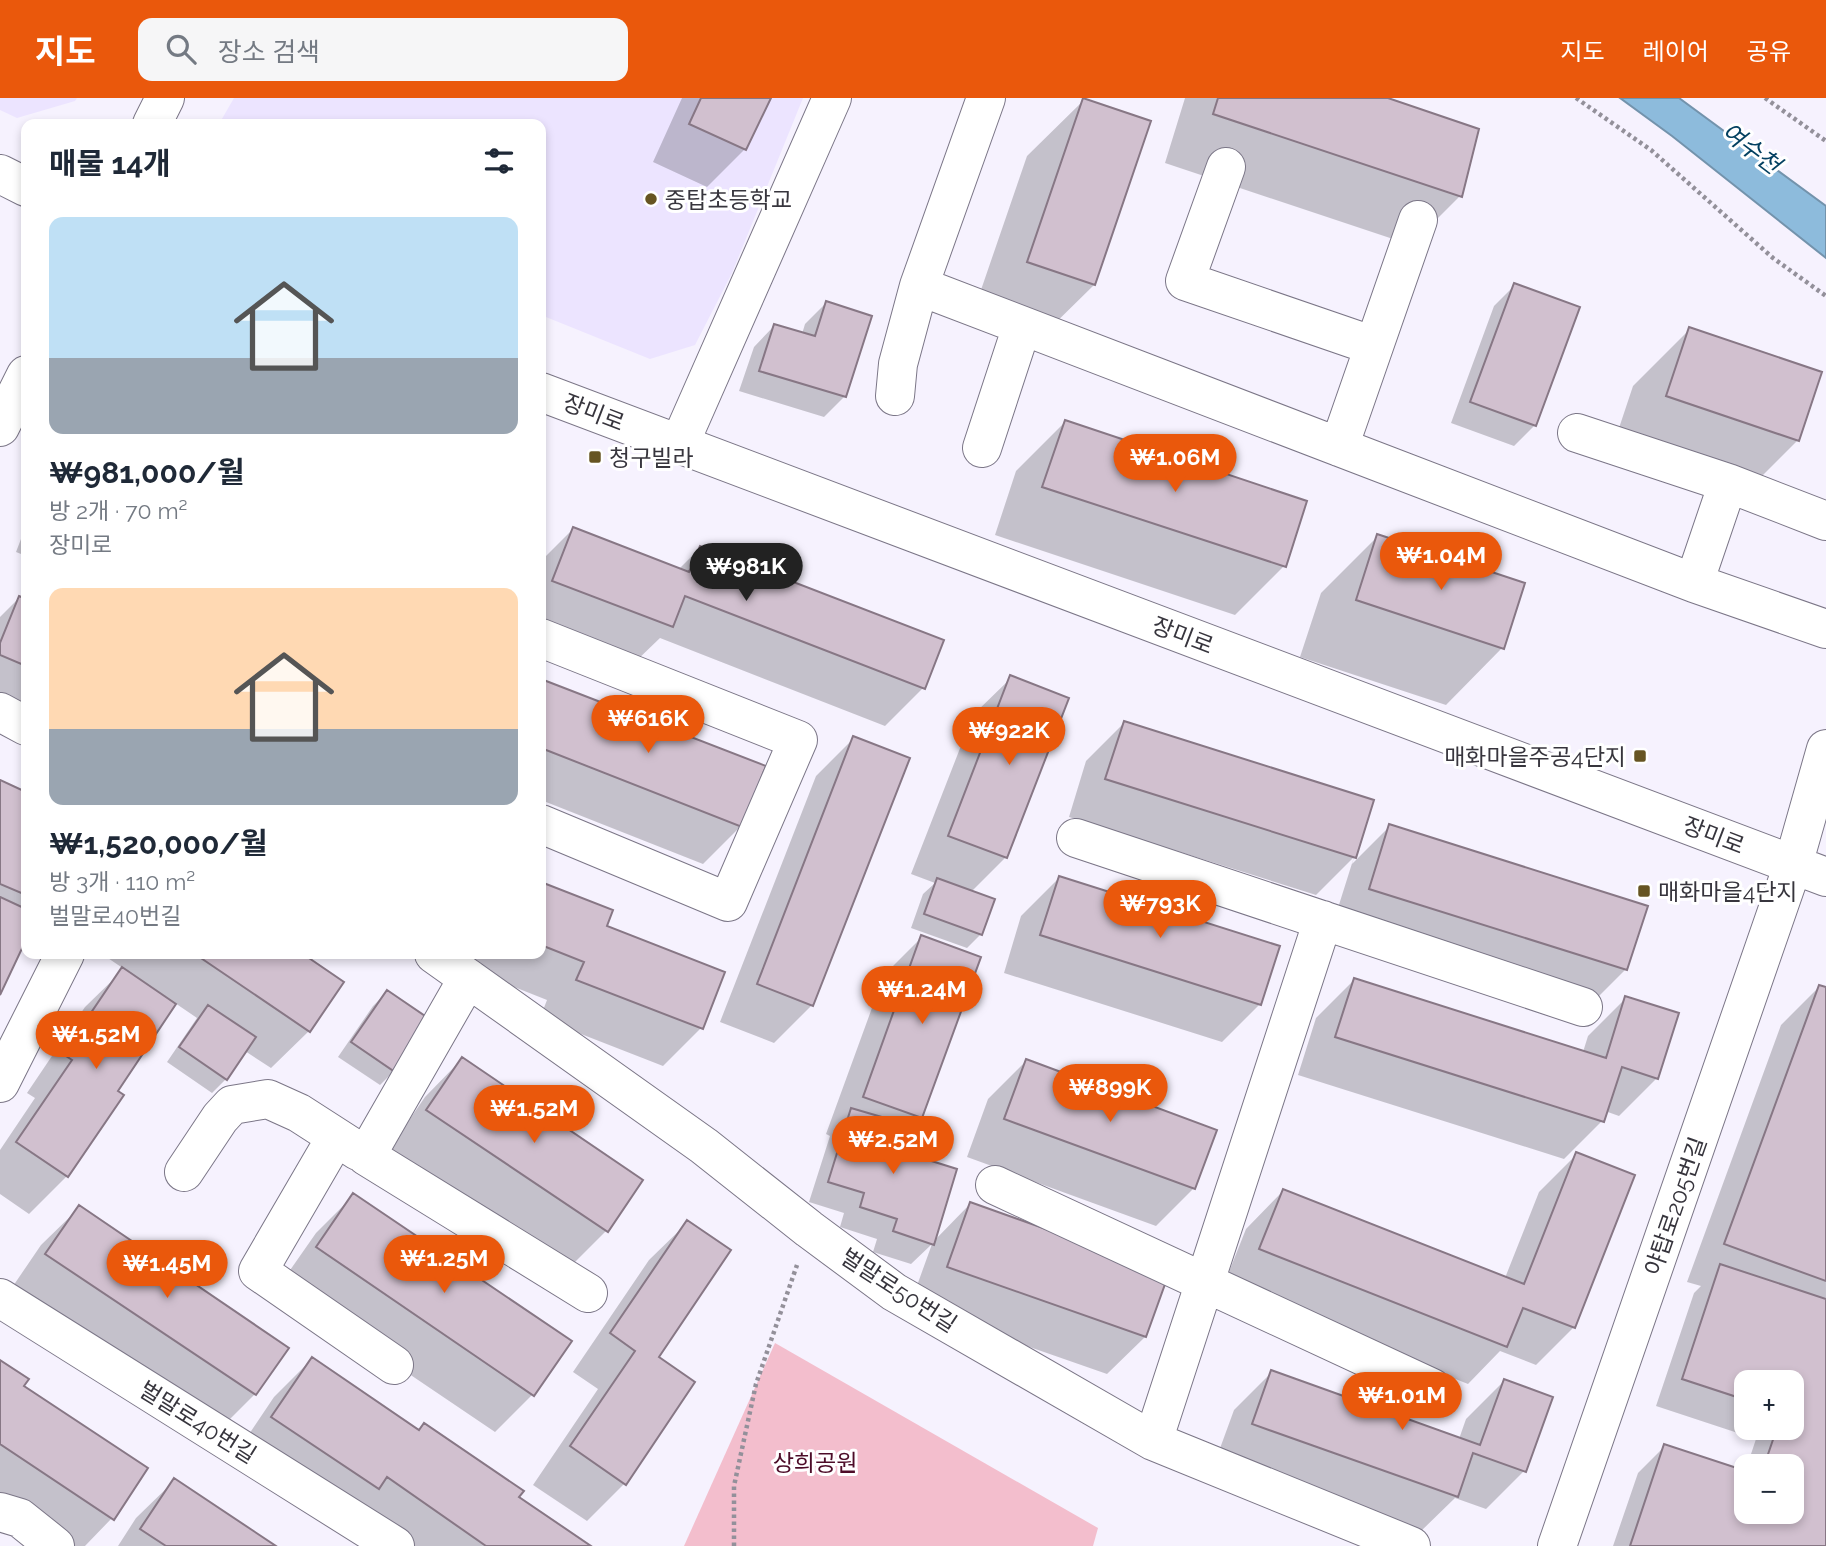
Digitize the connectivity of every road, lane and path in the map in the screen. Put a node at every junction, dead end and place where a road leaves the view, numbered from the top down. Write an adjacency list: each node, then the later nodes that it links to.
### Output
1 (165, 98): 6 (street)
2 (832, 98): 21 (street)
3 (986, 98): 12 (street)
4 (1576, 98): 13 (path)
5 (1765, 98): 7 (path)
6 (154, 119)
7 (1826, 141)
8 (1226, 167): 15 (street)
9 (0, 174): 10 (street)
10 (21, 184)
11 (1418, 220): 15 (street)
12 (919, 286): 14 (street); 18 (street)
13 (1826, 296)
14 (1023, 326): 22 (street); 23 (street)
15 (1374, 346): 22 (street)
16 (21, 385): 19 (street)
17 (546, 394): 21 (street, 장미로)
18 (895, 396)
19 (0, 427)
20 (1577, 433): 24 (street)
21 (679, 444): 34 (street, 장미로)
22 (1339, 447): 26 (street)
23 (982, 448)
24 (1728, 483): 25 (street); 26 (street)
25 (1826, 521)
26 (1694, 583): 27 (street)
27 (1826, 629)
28 (546, 640): 32 (street)
29 (0, 712): 30 (street)
30 (21, 723)
31 (1826, 750): 34 (street, 야탑로205번길)
32 (546, 826)
33 (1076, 838): 35 (street)
34 (1809, 871): 56 (street, 야탑로205번길)
35 (1324, 920): 39 (street); 45 (street)
36 (62, 959): 40 (street)
37 (441, 959): 38 (street, 벌말로50번길)
38 (468, 978): 41 (street); 44 (street, 벌말로50번길)
39 (1583, 1007)
40 (0, 1083)
41 (351, 1146): 42 (street); 46 (street); 48 (street)
42 (184, 1172)
43 (995, 1185): 45 (street)
44 (809, 1229): 50 (street, 벌말로50번길); 54 (path)
45 (1205, 1282): 49 (street); 50 (street)
46 (588, 1293)
47 (0, 1298): 53 (street, 벌말로40번길)
48 (394, 1365)
49 (1432, 1388)
50 (1153, 1441): 55 (street, 벌말로50번길)
51 (0, 1512): 52 (street)
52 (55, 1546)
53 (395, 1546)
54 (734, 1546)
55 (1411, 1546)
56 (1557, 1546)

